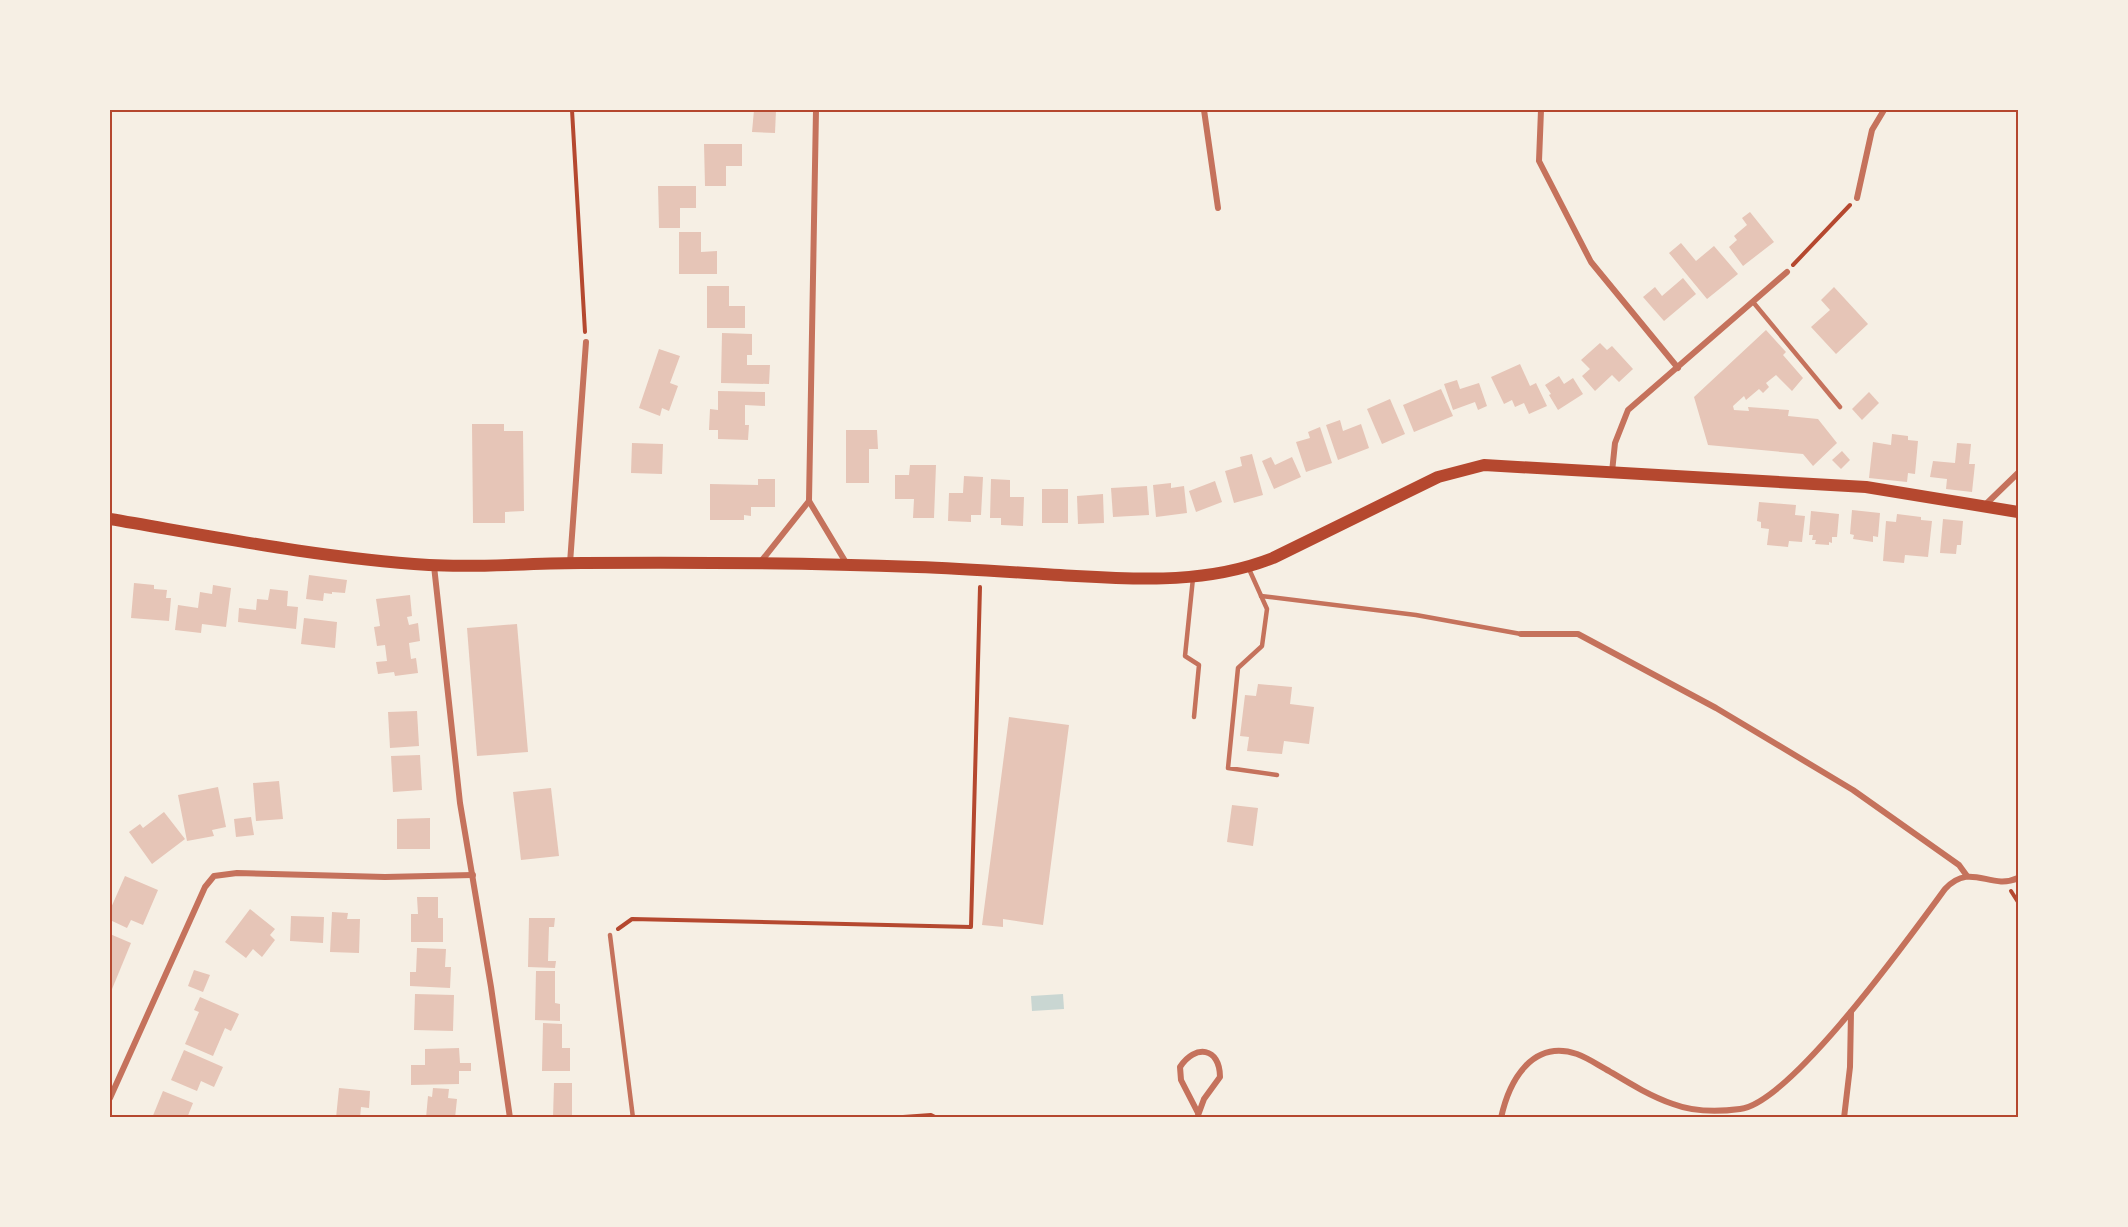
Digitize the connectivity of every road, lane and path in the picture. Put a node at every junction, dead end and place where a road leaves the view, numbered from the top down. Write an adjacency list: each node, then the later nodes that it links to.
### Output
1 (572, 110): 10 (path)
2 (816, 110): 15 (street)
3 (1204, 110): 7 (street)
4 (1541, 110): 11 (street)
5 (1884, 110): 6 (street)
6 (1857, 198): 8 (path)
7 (1218, 208)
8 (1787, 272): 9 (street)
9 (1753, 302): 11 (street); 12 (lane)
10 (586, 342): 19 (street)
11 (1678, 368): 13 (street)
12 (1840, 407)
13 (1612, 473): 16 (main road); 23 (main road)
14 (2019, 473): 16 (street)
15 (809, 501): 20 (street); 22 (street)
16 (1984, 506): 17 (main road)
17 (2019, 512)
18 (110, 519): 21 (main road)
19 (570, 563): 20 (main road); 21 (main road)
20 (759, 564): 22 (main road)
21 (434, 565): 30 (street)
22 (848, 566): 24 (main road)
23 (1248, 568): 24 (main road); 26 (lane)
24 (1192, 578): 28 (lane)
25 (980, 587): 33 (path)
26 (1262, 596): 27 (lane); 29 (lane)
27 (1521, 634): 31 (street)
28 (1194, 717)
29 (1277, 775)
30 (473, 876): 35 (street); 37 (street)
31 (1967, 876): 32 (street); 34 (street)
32 (2019, 878)
33 (610, 935): 38 (lane)
34 (1851, 1012): 41 (street); 42 (street)
35 (110, 1098)
36 (1197, 1115): 36 (street)
37 (510, 1118)
38 (633, 1118)
39 (889, 1118): 40 (path)
40 (938, 1118)
41 (1501, 1118)
42 (1844, 1118)

